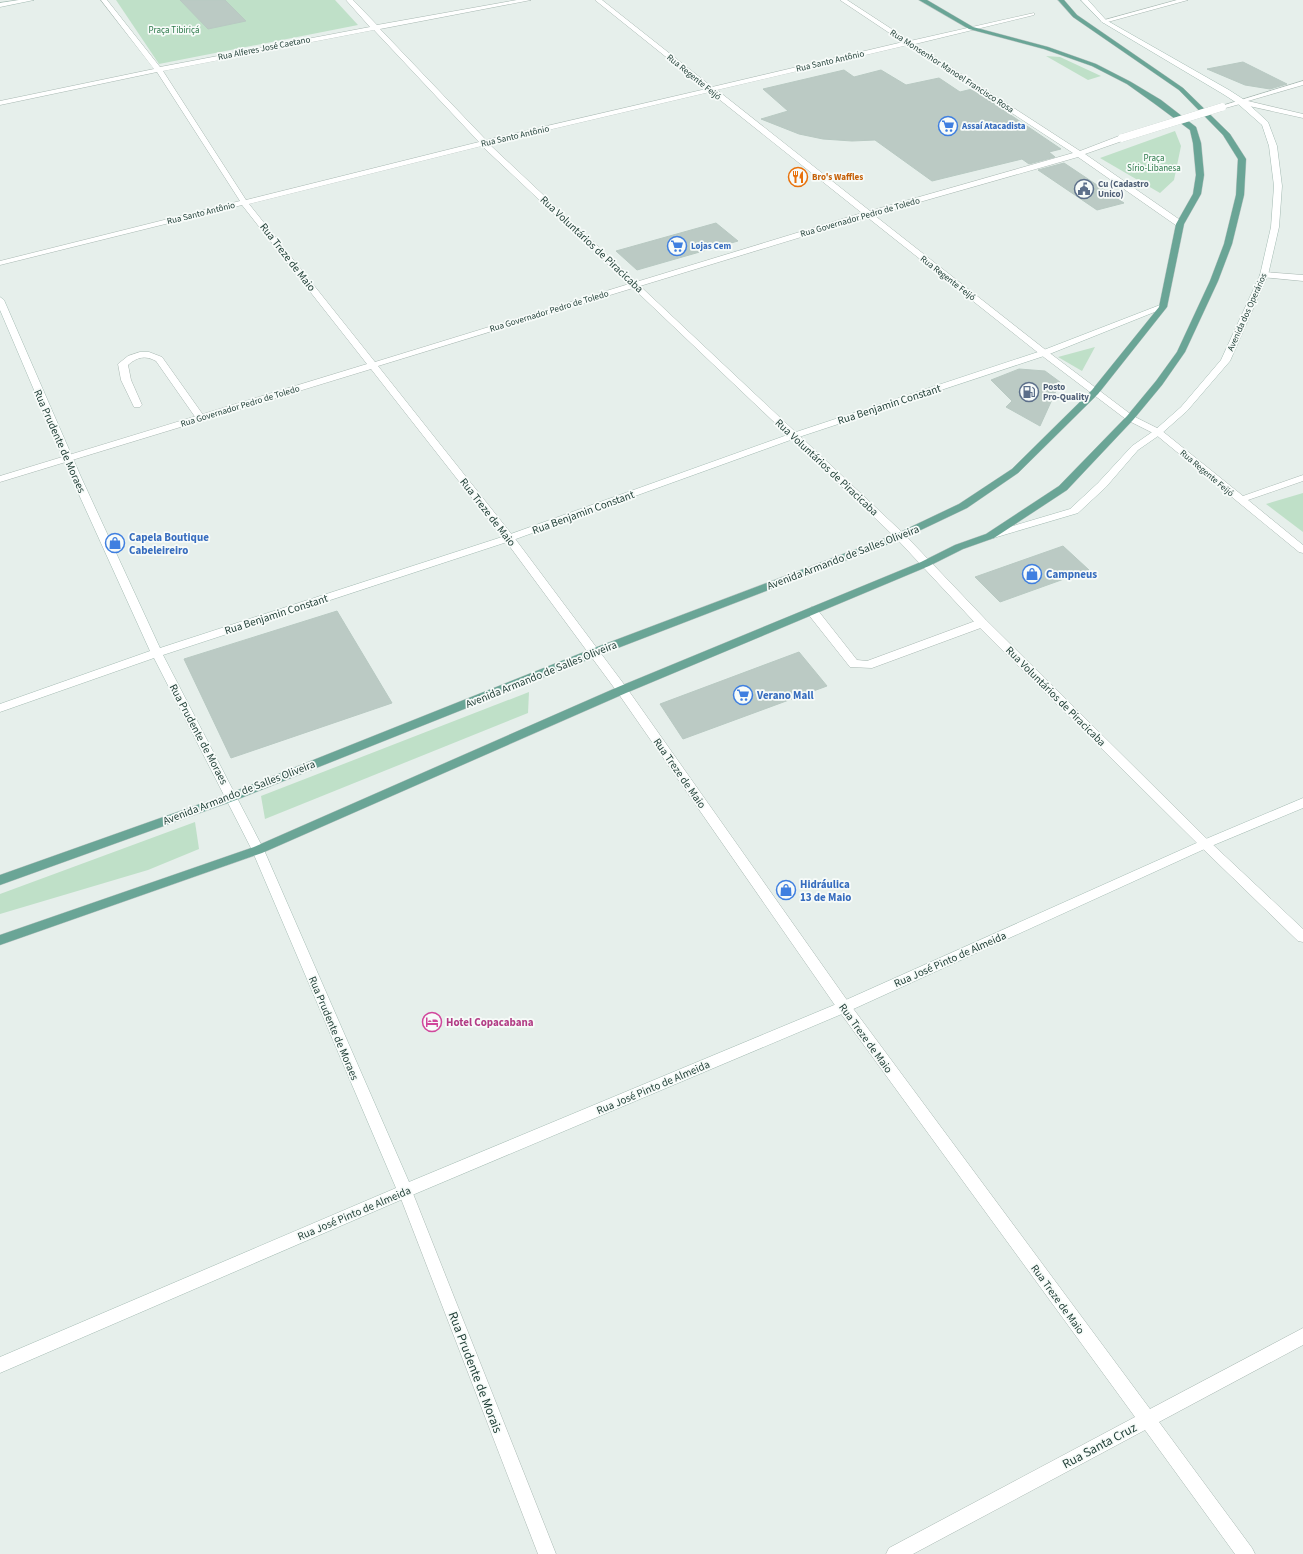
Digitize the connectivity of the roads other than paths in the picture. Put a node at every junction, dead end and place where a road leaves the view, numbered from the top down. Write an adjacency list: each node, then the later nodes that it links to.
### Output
1 (30, 0): 11 (street)
2 (104, 0): 17 (street, Rua Treze de Maio)
3 (349, 0): 14 (street, Rua Voluntários de Piracicaba)
4 (528, 0): 14 (street, Rua Alferes José Caetano)
5 (598, 0): 19 (street, Rua Regente Feijó)
6 (843, 0): 16 (street, Rua Monsenhor Manoel Francisco Rosa)
7 (922, 0): 15 (main road, Avenida Armando de Salles Oliveira)
8 (1061, 0): 39 (main road)
9 (1084, 0): 13 (street, Avenida dos Operários)
10 (1185, 0): 13 (street)
11 (0, 5)
12 (1032, 14): 15 (street, Rua Santo Antônio)
13 (1104, 21): 20 (street, Avenida dos Operários)
14 (373, 27): 17 (street, Rua Alferes José Caetano); 23 (street, Rua Voluntários de Piracicaba)
15 (971, 28): 16 (street, Rua Santo Antônio); 27 (main road, Avenida Armando de Salles Oliveira)
16 (908, 42): 19 (street, Rua Santo Antônio); 24 (street, Rua Monsenhor Manoel Francisco Rosa)
17 (158, 69): 21 (street, Rua Alferes José Caetano); 25 (street, Rua Treze de Maio)
18 (1303, 83): 20 (street, Rua Governador Pedro de Toledo)
19 (710, 89): 23 (street, Rua Santo Antônio); 26 (street, Rua Regente Feijó)
20 (1240, 101): 22 (street); 24 (street, Rua Governador Pedro de Toledo, bridge); 29 (street, Avenida dos Operários)
21 (0, 103)
22 (1303, 116)
23 (484, 143): 25 (street, Rua Santo Antônio); 31 (street, Rua Voluntários de Piracicaba)
24 (1079, 154): 26 (street, Rua Governador Pedro de Toledo); 27 (street, Rua Monsenhor Manoel Francisco Rosa)
25 (244, 202): 28 (street, Rua Santo Antônio); 36 (street, Rua Treze de Maio)
26 (868, 214): 31 (street, Rua Governador Pedro de Toledo); 35 (street, Rua Regente Feijó)
27 (1180, 224): 33 (main road, Avenida Armando de Salles Oliveira)
28 (0, 263)
29 (1264, 275): 30 (street); 41 (street, Avenida dos Operários)
30 (1303, 278)
31 (635, 285): 36 (street, Rua Governador Pedro de Toledo); 42 (street, Rua Voluntários de Piracicaba)
32 (0, 300): 34 (street, Rua Prudente de Moraes)
33 (1163, 307): 35 (street, Rua Benjamin Constant); 37 (main road, Avenida Armando de Salles Oliveira)
34 (3, 315): 43 (street, Rua Prudente de Moraes)
35 (1044, 353): 37 (street, Rua Regente Feijó); 42 (street, Rua Benjamin Constant)
36 (373, 364): 40 (street, Rua Governador Pedro de Toledo); 49 (street, Rua Treze de Maio)
37 (1094, 392): 39 (street, Rua Regente Feijó); 47 (main road, Avenida Armando de Salles Oliveira)
38 (138, 404): 40 (street)
39 (1130, 418): 41 (street, Rua Regente Feijó); 48 (main road)
40 (201, 419): 43 (street, Rua Governador Pedro de Toledo)
41 (1158, 432): 46 (street, Rua Regente Feijó); 48 (street, Avenida dos Operários)
42 (793, 436): 47 (street, Rua Voluntários de Piracicaba); 49 (street, Rua Benjamin Constant)
43 (67, 459): 44 (street, Rua Governador Pedro de Toledo); 54 (street, Rua Prudente de Moraes)
44 (0, 478)
45 (1303, 478): 46 (street)
46 (1240, 500): 50 (street, Rua Regente Feijó)
47 (900, 536): 51 (street, Rua Voluntários de Piracicaba); 55 (main road, Avenida Armando de Salles Oliveira)
48 (990, 536): 51 (main road)
49 (509, 538): 54 (street, Rua Benjamin Constant); 55 (street, Rua Treze de Maio)
50 (1303, 550)
51 (925, 564): 52 (main road); 53 (street, Rua Voluntários de Piracicaba)
52 (812, 611): 53 (street); 56 (main road)
53 (982, 623): 60 (street, Rua Voluntários de Piracicaba)
54 (157, 653): 57 (street, Rua Benjamin Constant); 58 (street, Rua Prudente de Moraes)
55 (592, 653): 56 (street, Rua Treze de Maio); 58 (main road, Avenida Armando de Salles Oliveira)
56 (622, 690): 61 (main road); 65 (street, Rua Treze de Maio)
57 (0, 708)
58 (232, 797): 61 (street, Rua Prudente de Moraes); 62 (main road, Avenida Armando de Salles Oliveira)
59 (1303, 803): 60 (street, Rua José Pinto de Almeida)
60 (1205, 844): 63 (street, Rua Voluntários de Piracicaba); 65 (street, Rua José Pinto de Almeida)
61 (258, 850): 64 (main road); 66 (street, Rua Prudente de Moraes)
62 (0, 880)
63 (1303, 937)
64 (0, 940)
65 (844, 1007): 66 (street, Rua José Pinto de Almeida); 69 (street, Rua Treze de Maio)
66 (404, 1191): 68 (street, Rua José Pinto de Almeida); 70 (street, Rua Prudente de Morais)
67 (1303, 1336): 69 (street, Rua Santa Cruz)
68 (0, 1365)
69 (1146, 1420): 71 (street, Rua Santa Cruz); 72 (street, Rua Treze de Maio)
70 (547, 1554)
71 (895, 1554)
72 (1246, 1554)

